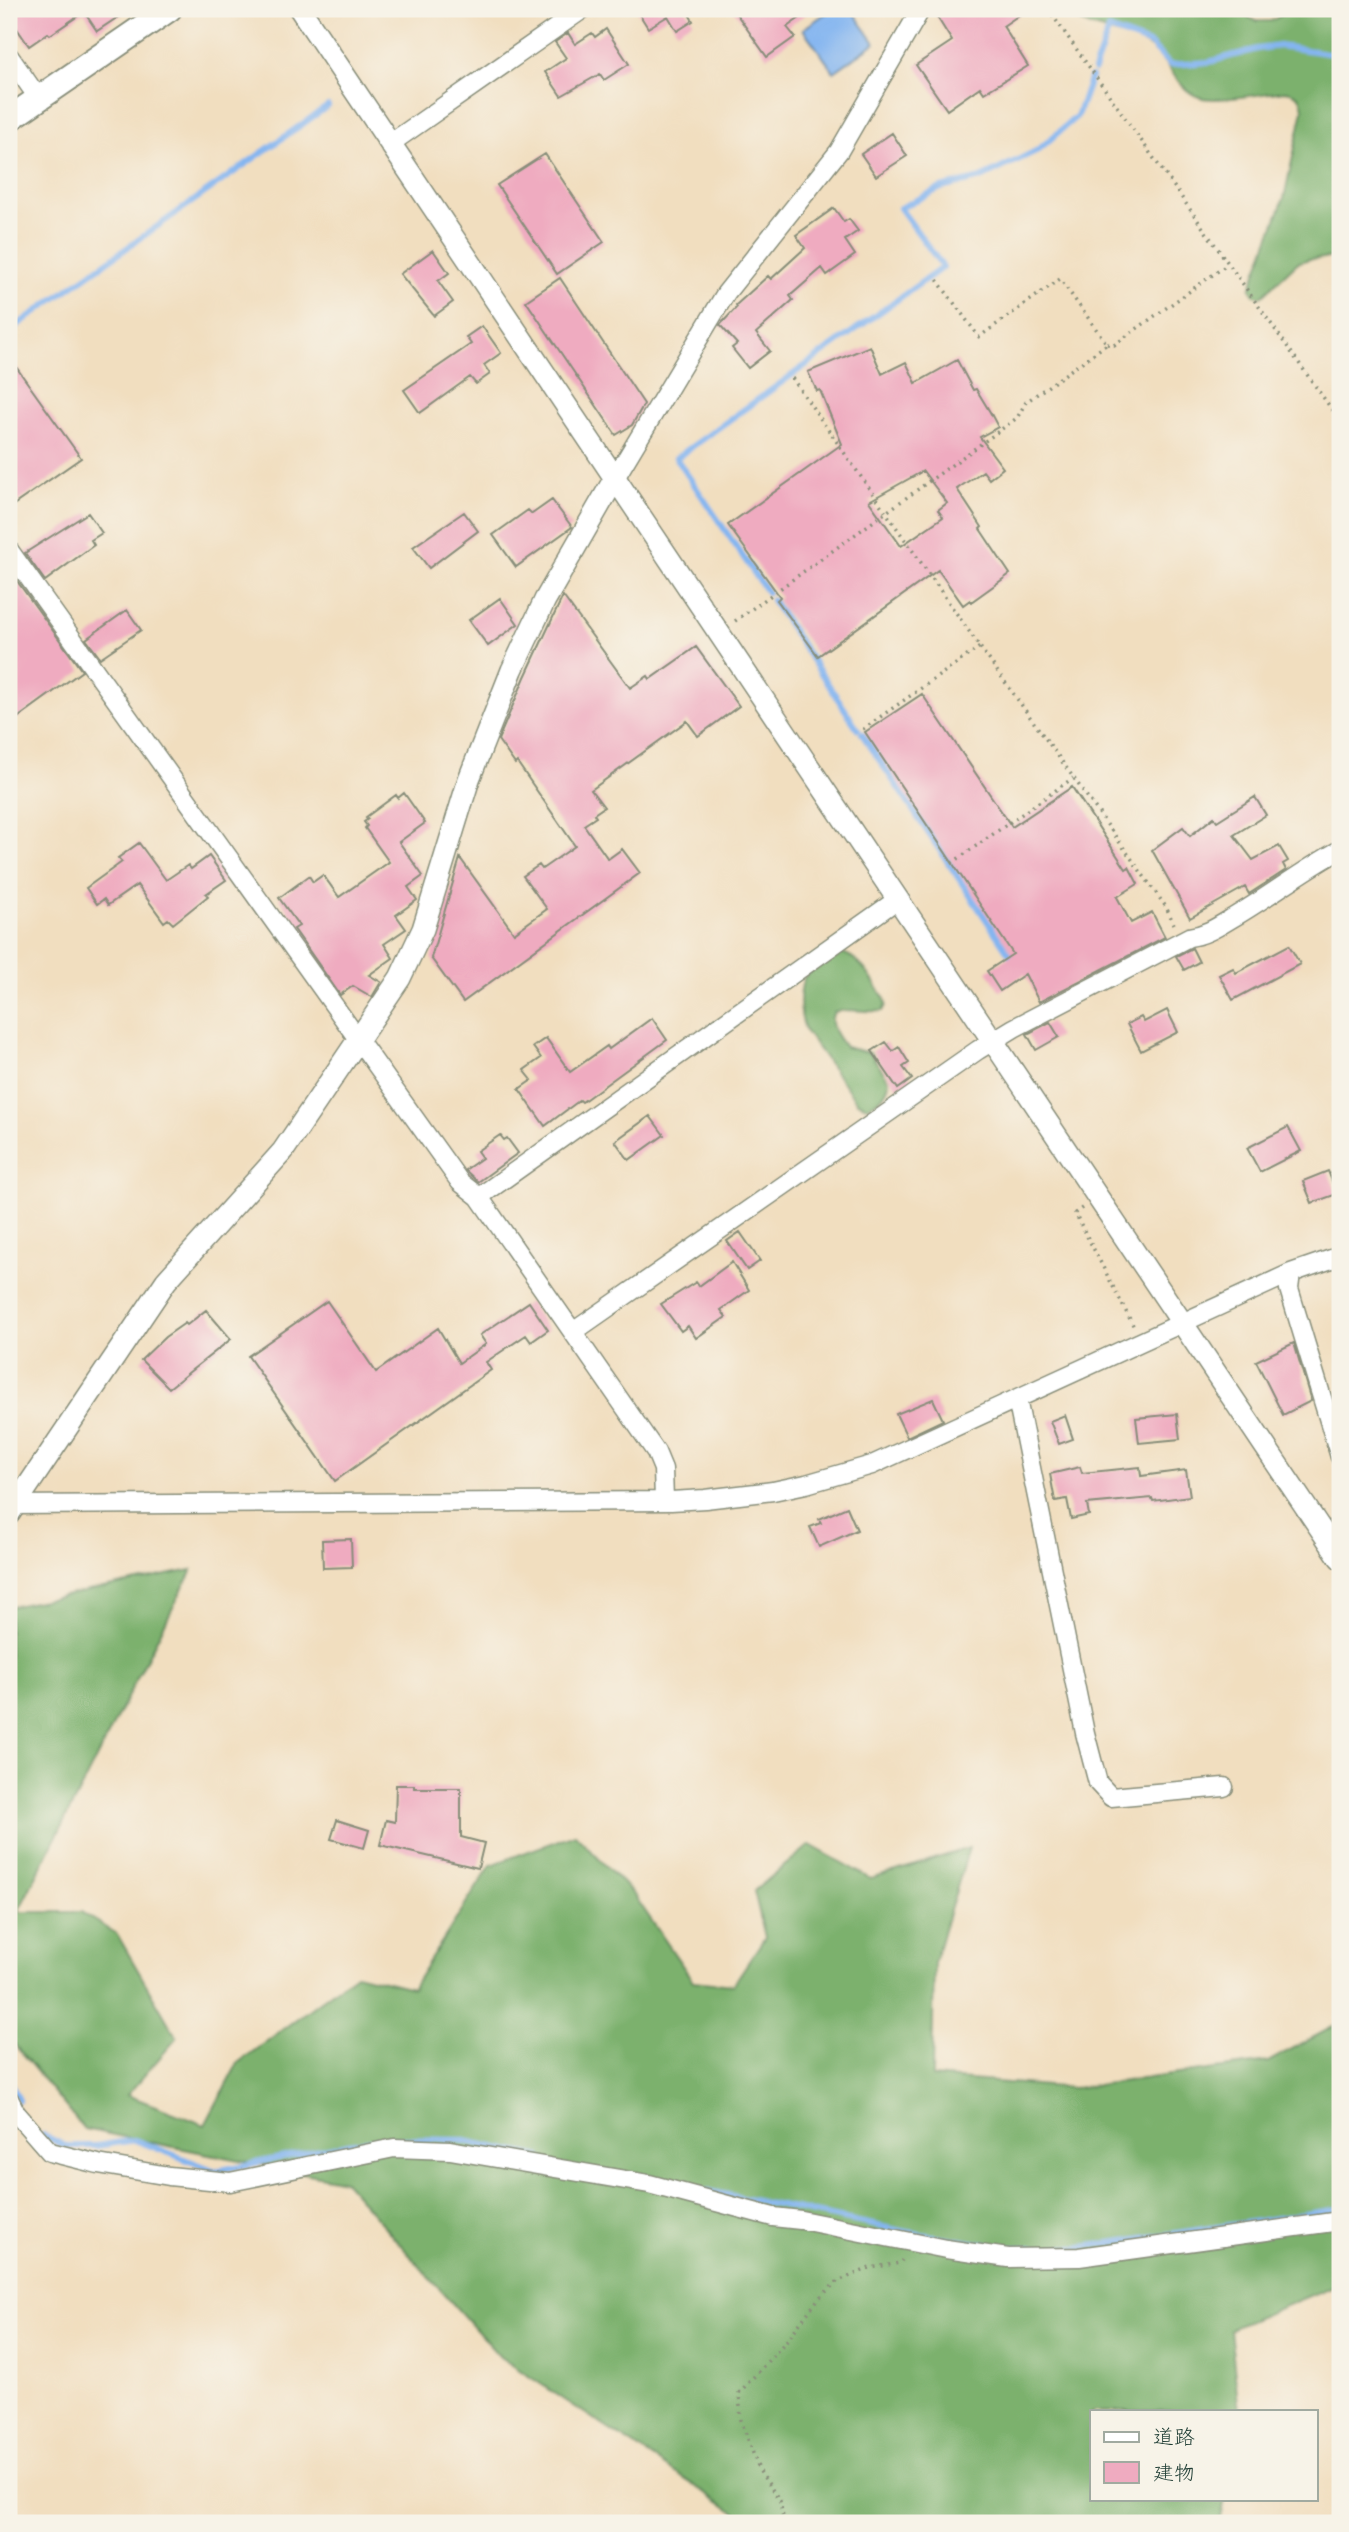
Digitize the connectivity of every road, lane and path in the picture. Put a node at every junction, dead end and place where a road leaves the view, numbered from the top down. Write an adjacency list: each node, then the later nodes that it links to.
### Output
1 (169, 9): 7 (main road)
2 (300, 9): 9 (street)
3 (583, 9): 9 (street)
4 (921, 9): 15 (street)
5 (1048, 9): 10 (path)
6 (9, 56): 7 (street)
7 (39, 99): 8 (main road)
8 (9, 119)
9 (391, 143): 15 (street)
10 (1228, 264): 12 (path); 14 (path)
11 (935, 277): 12 (path)
12 (1107, 344): 16 (path)
13 (792, 379): 16 (path)
14 (1340, 421)
15 (615, 478): 18 (street); 26 (street)
16 (886, 512): 18 (path); 19 (path)
17 (9, 550): 26 (street)
18 (718, 632): 24 (street)
19 (980, 647): 20 (path); 21 (path)
20 (863, 729)
21 (1073, 778): 23 (path); 25 (path)
22 (1340, 850): 25 (street)
23 (952, 863)
24 (898, 899): 27 (street); 28 (street)
25 (1183, 941): 27 (street)
26 (360, 1040): 28 (street); 38 (street)
27 (993, 1041): 29 (street); 33 (street)
28 (479, 1197): 33 (street)
29 (1098, 1198): 32 (street); 34 (path)
30 (1340, 1256): 31 (street)
31 (1291, 1273): 32 (street); 36 (street)
32 (1182, 1323): 34 (street); 39 (street)
33 (573, 1332): 37 (street)
34 (1141, 1341): 35 (street)
35 (1017, 1399): 37 (street); 40 (street)
36 (1340, 1457)
37 (664, 1501): 38 (street)
38 (10, 1505)
39 (1340, 1558)
40 (1224, 1787)
41 (9, 2099): 43 (street)
42 (1340, 2221): 43 (street)
43 (928, 2245): 44 (path)
44 (784, 2523)

